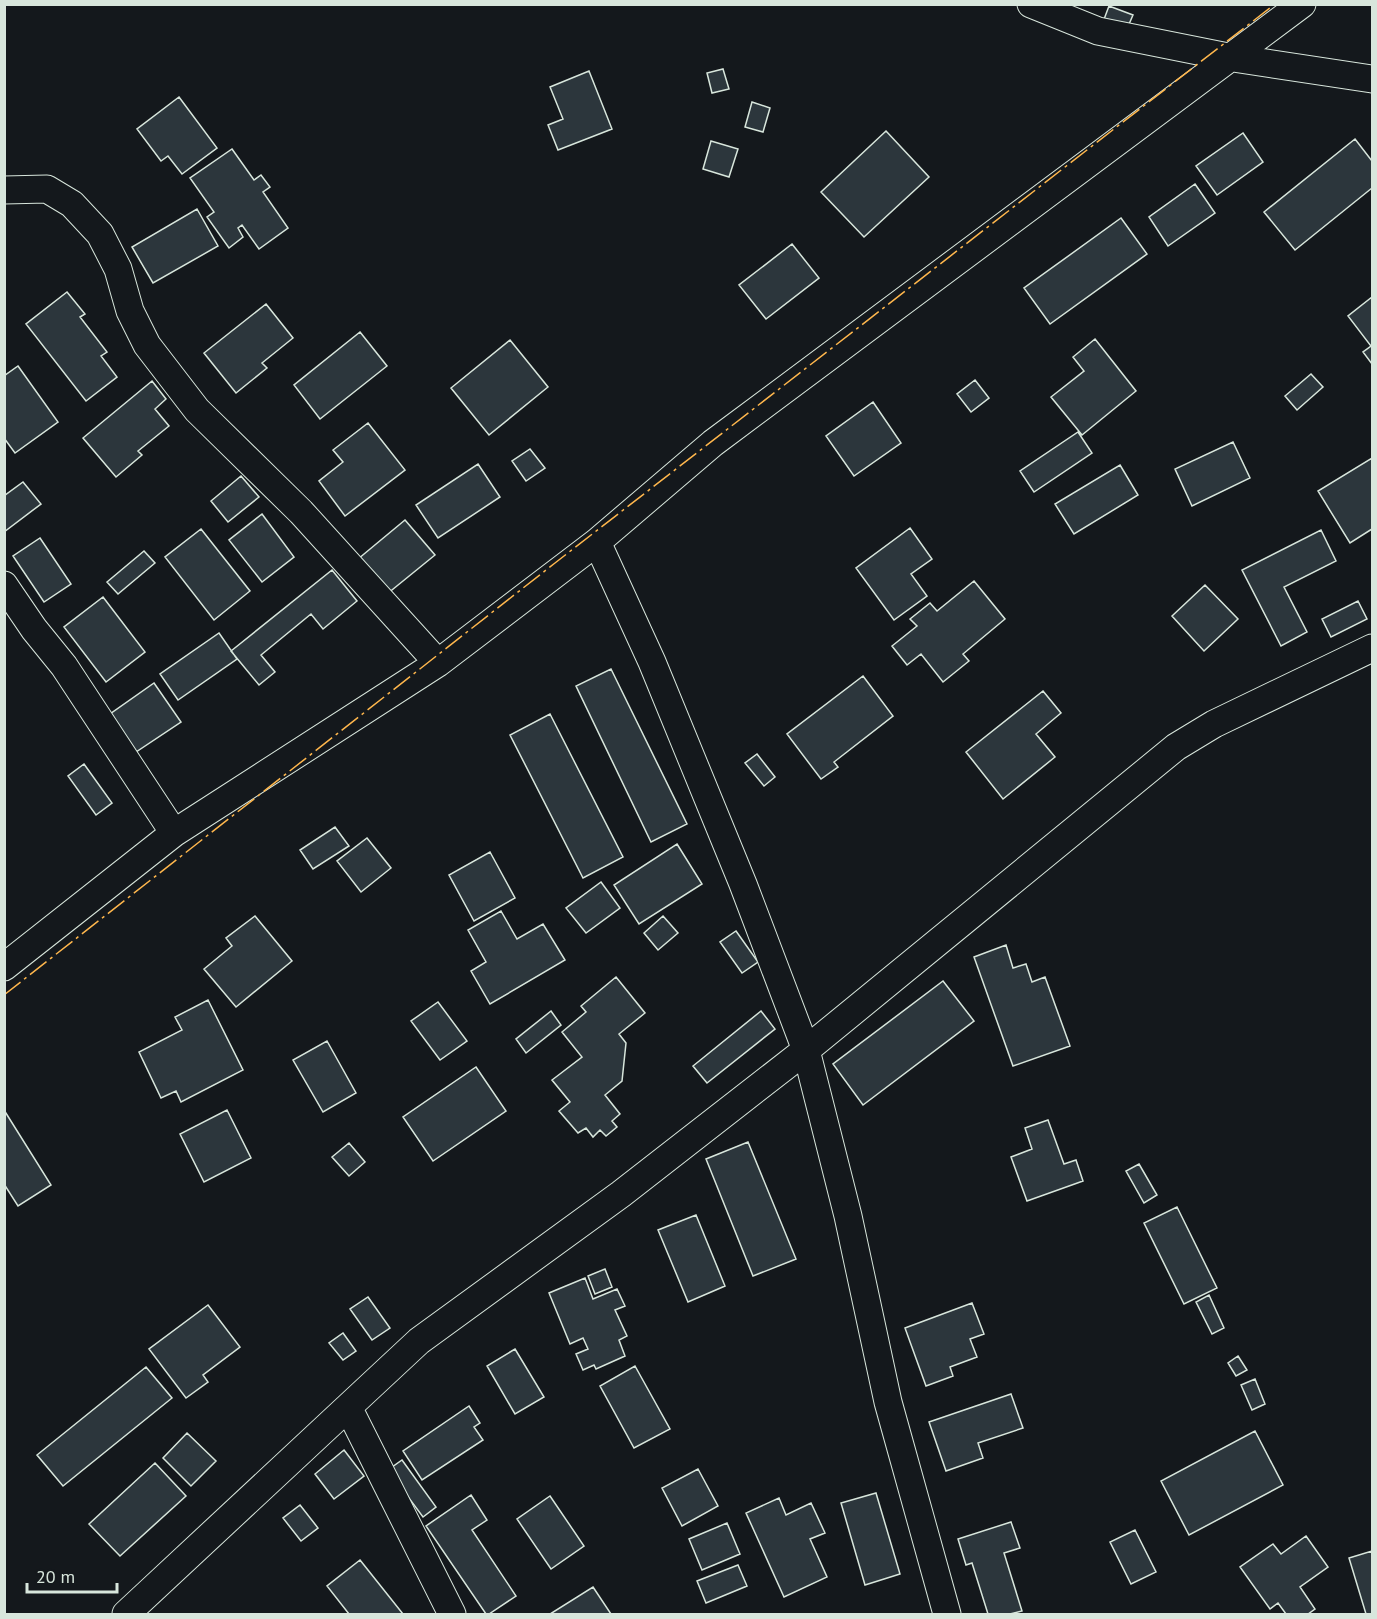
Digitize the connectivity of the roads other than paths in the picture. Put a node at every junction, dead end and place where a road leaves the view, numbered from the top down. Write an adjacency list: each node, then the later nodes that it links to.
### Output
1 (1031, 4): 3 (street)
2 (1302, 4): 3 (street)
3 (1233, 58): 4 (street); 6 (street)
4 (1372, 80)
5 (4, 190): 9 (street)
6 (597, 542): 9 (street); 12 (street)
7 (4, 585): 10 (street)
8 (1372, 648): 12 (street)
9 (438, 663): 10 (street)
10 (174, 833): 11 (street)
11 (4, 967)
12 (806, 1050): 13 (street); 16 (street)
13 (349, 1409): 14 (street); 15 (street)
14 (126, 1614)
15 (452, 1614)
16 (947, 1614)

